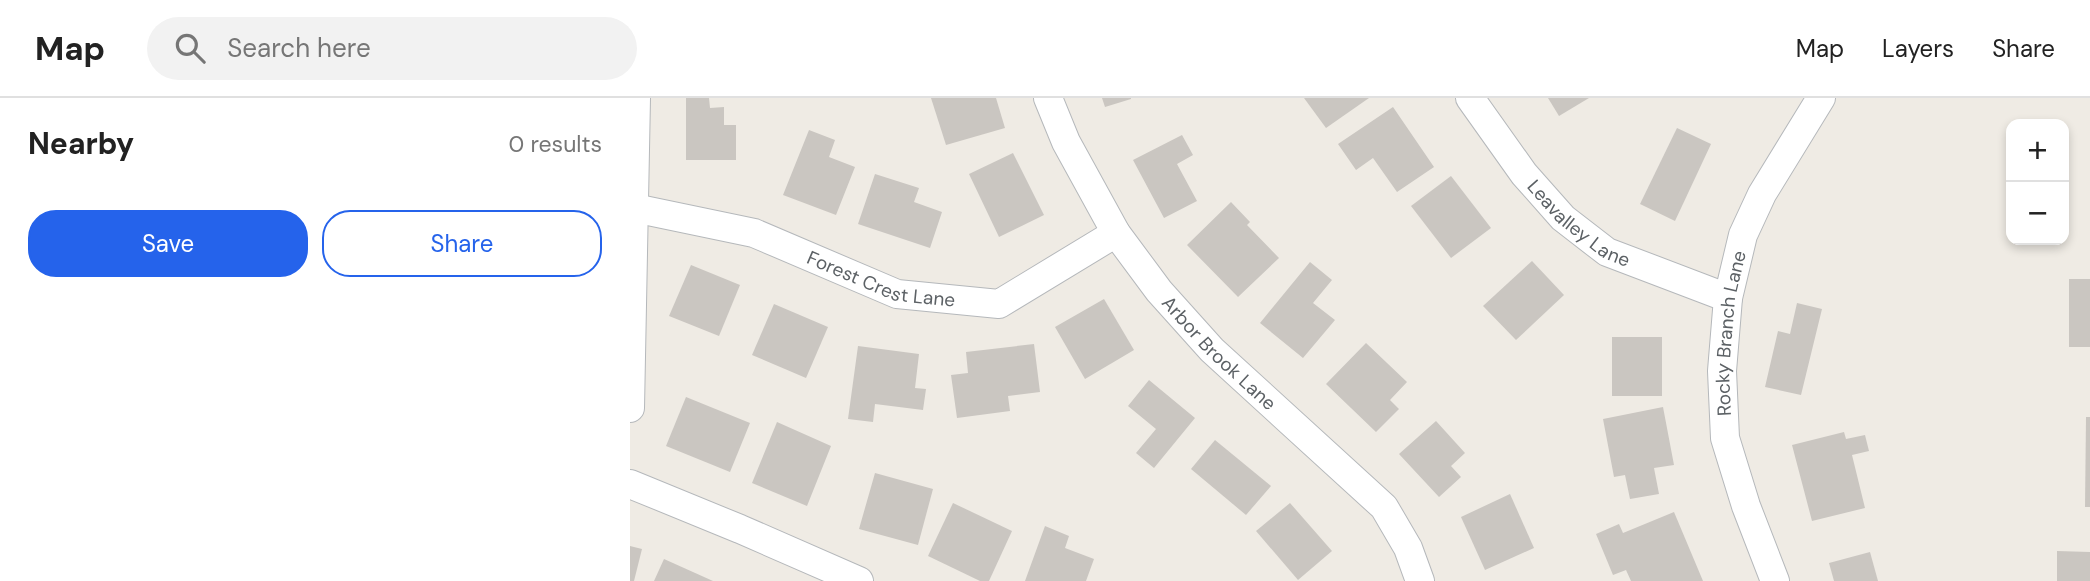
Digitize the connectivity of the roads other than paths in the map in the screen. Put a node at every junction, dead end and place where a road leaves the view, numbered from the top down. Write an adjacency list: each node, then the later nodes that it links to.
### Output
1 (636, 98): 5 (street)
2 (1048, 98): 6 (street, Arbor Brook Lane)
3 (1469, 98): 7 (street, Leavalley Lane)
4 (1821, 98): 7 (street, Rocky Branch Lane)
5 (634, 208): 6 (street, Forest Crest Lane); 8 (street)
6 (1116, 233): 11 (street, Arbor Brook Lane)
7 (1728, 298): 12 (street, Rocky Branch Lane)
8 (630, 408)
9 (630, 484): 10 (street)
10 (859, 581)
11 (1420, 581)
12 (1775, 581)

